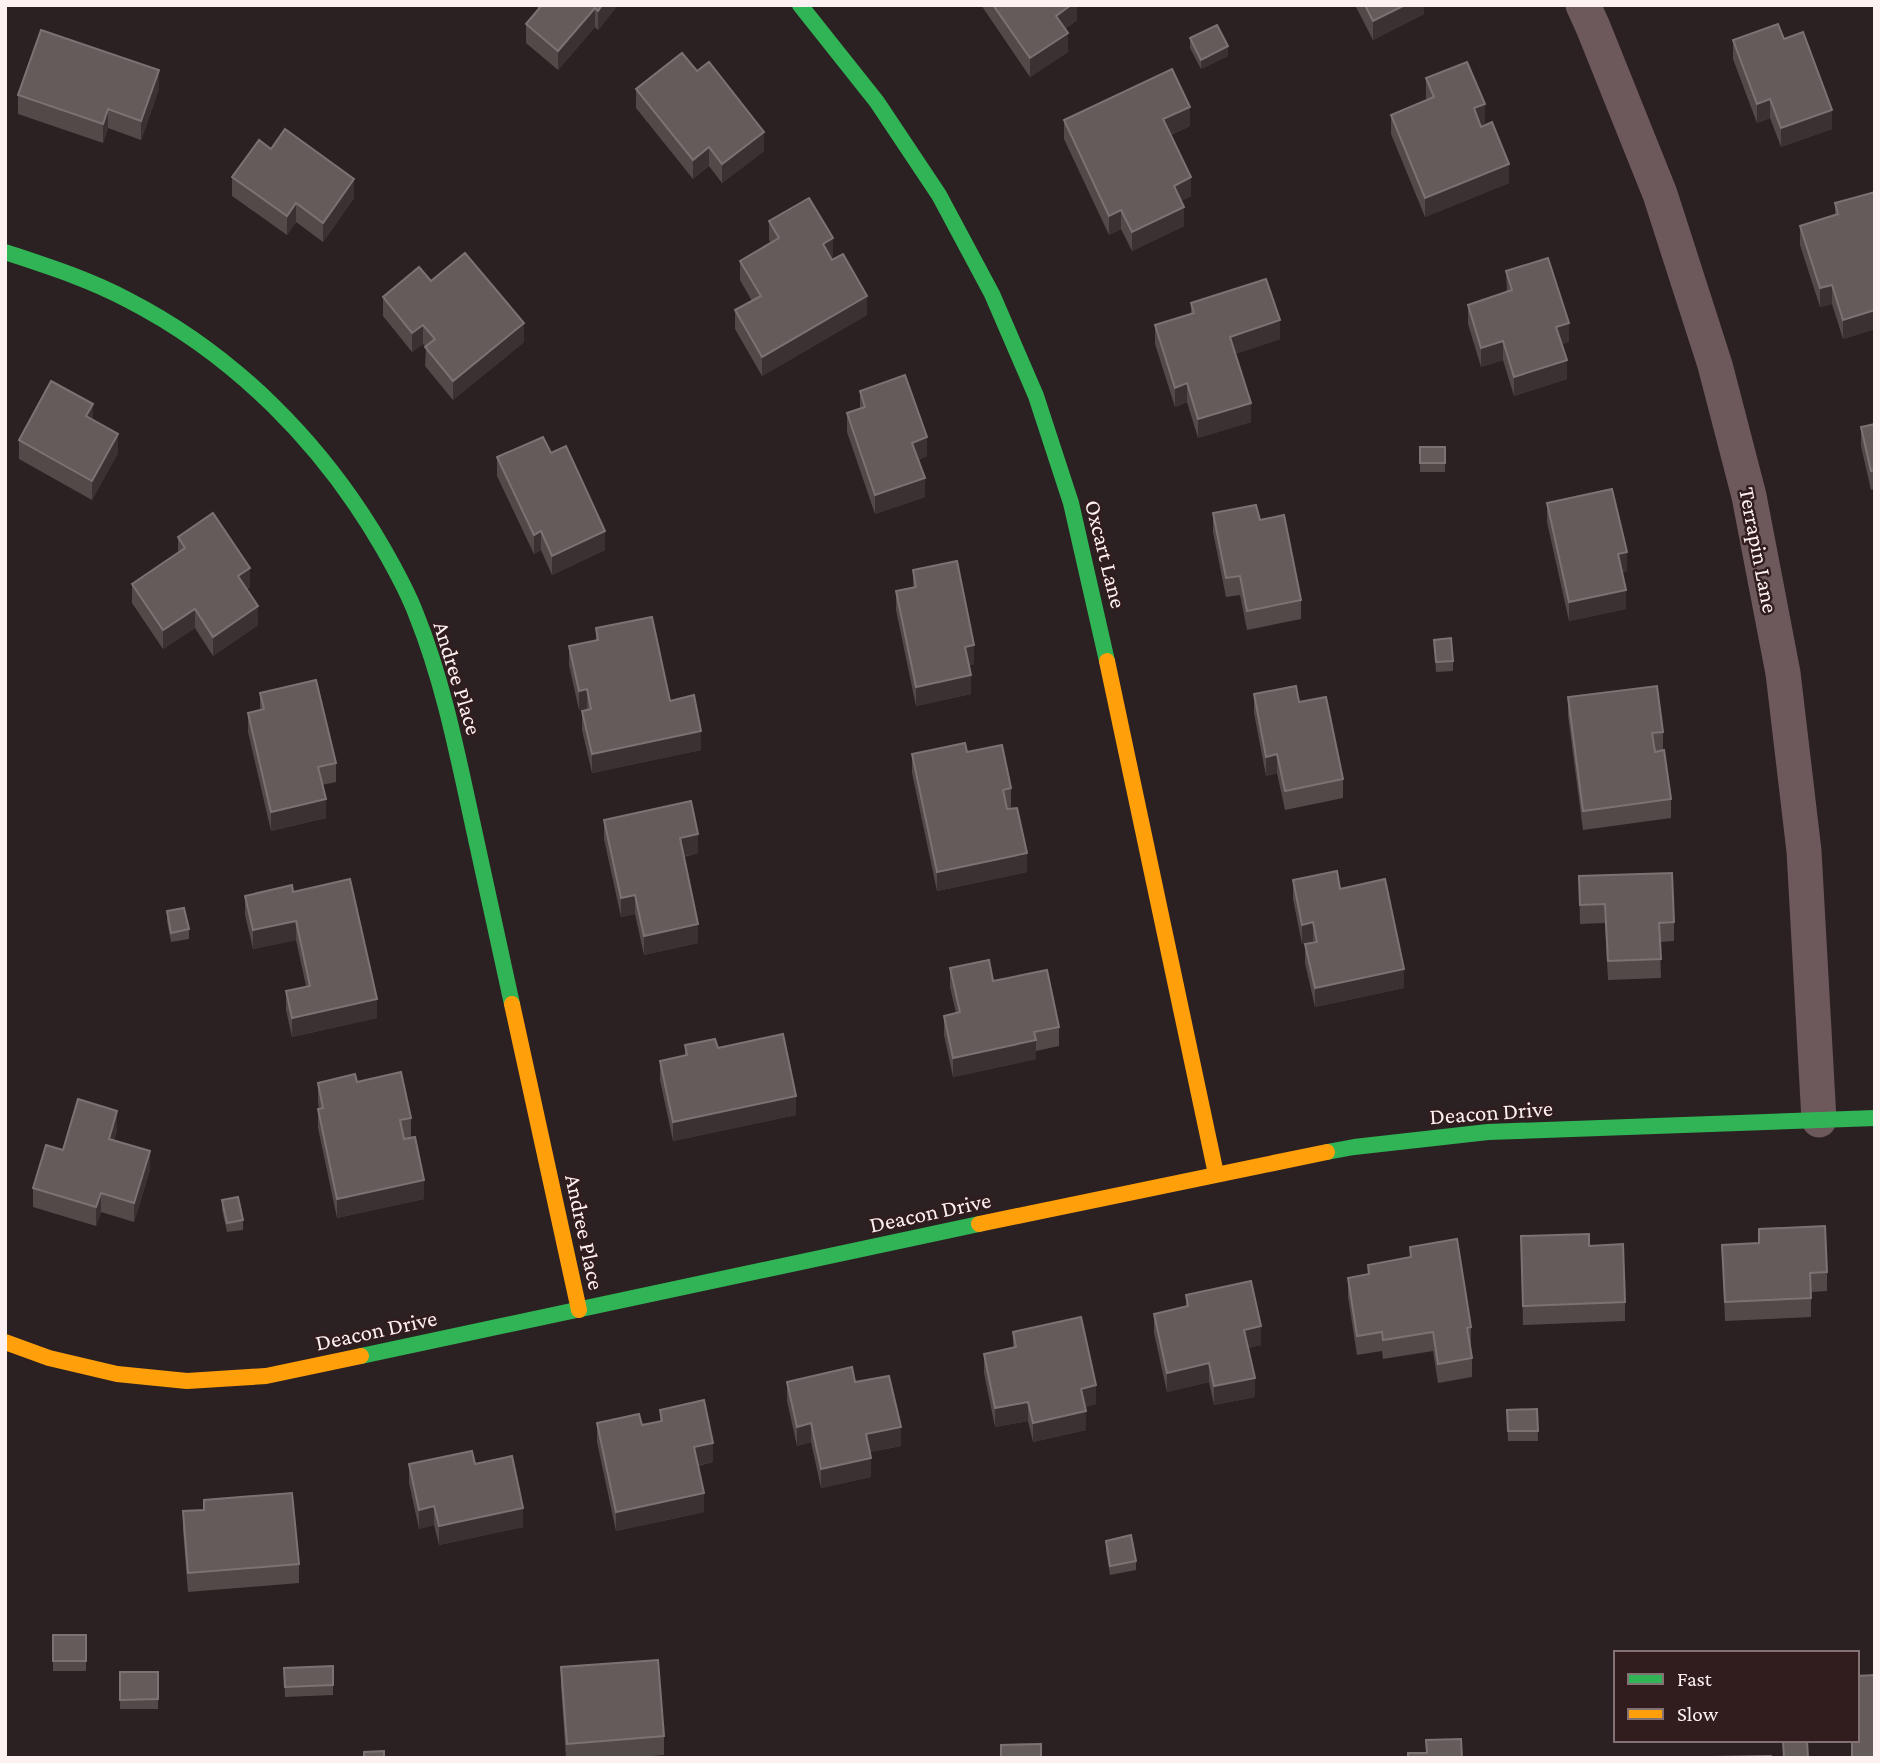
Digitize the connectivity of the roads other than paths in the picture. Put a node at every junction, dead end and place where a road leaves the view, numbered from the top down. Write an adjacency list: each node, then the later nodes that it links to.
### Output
1 (800, 5): 6 (street, Oxcart Lane)
2 (1583, 5): 5 (street, Terrapin Lane)
3 (5, 252): 7 (street, Andree Place)
4 (1875, 1118): 5 (street, Deacon Drive)
5 (1819, 1120): 6 (street, Deacon Drive)
6 (1216, 1174): 7 (street, Deacon Drive)
7 (579, 1310): 8 (street, Deacon Drive)
8 (5, 1342)

